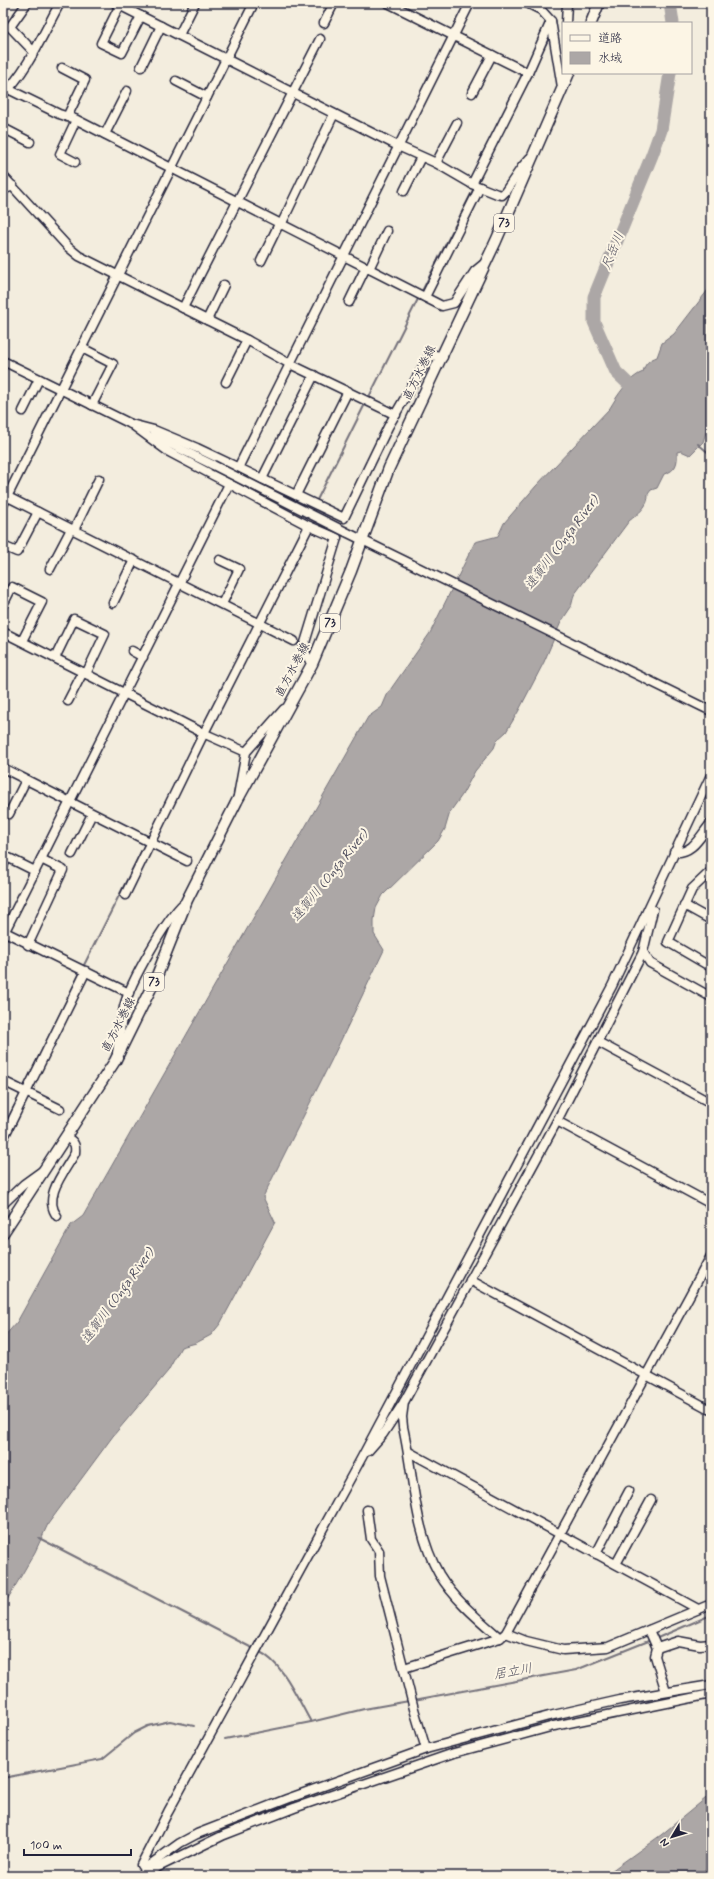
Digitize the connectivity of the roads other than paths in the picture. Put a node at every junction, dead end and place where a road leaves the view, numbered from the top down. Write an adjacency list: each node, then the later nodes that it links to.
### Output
1 (27, 3): 21 (street)
2 (60, 3): 21 (street)
3 (195, 3): 18 (street)
4 (254, 3): 23 (street)
5 (334, 3): 16 (street)
6 (388, 3): 19 (street)
7 (470, 3): 19 (street)
8 (528, 3): 13 (street)
9 (567, 3): 14 (street)
10 (600, 3): 15 (main road)
11 (118, 4): 12 (street); 12 (street)
12 (141, 16): 17 (street)
13 (551, 21): 26 (street); 30 (street)
14 (566, 22)
15 (591, 22)
16 (324, 23)
17 (161, 26): 18 (street); 24 (street)
18 (179, 35): 23 (street)
19 (456, 37): 22 (street); 43 (street)
20 (320, 39): 33 (street)
21 (33, 51): 31 (street)
22 (492, 55): 26 (street); 34 (street)
23 (226, 58): 33 (street); 35 (street)
24 (141, 67)
25 (62, 68): 37 (street)
26 (528, 73): 50 (street)
27 (563, 74): 30 (street)
28 (569, 74): 30 (main road, 直方水巻線 / 73)
29 (176, 81): 35 (street)
30 (562, 88): 44 (main road, 直方水巻線 / 73)
31 (5, 89): 37 (street)
32 (127, 91): 41 (street)
33 (293, 92): 36 (street); 54 (street)
34 (472, 93)
35 (207, 97): 48 (street)
36 (334, 114): 43 (street); 55 (street)
37 (67, 117): 38 (street)
38 (76, 120): 41 (street); 46 (street)
39 (457, 123): 47 (street)
40 (3, 128): 42 (street)
41 (105, 134): 48 (street)
42 (30, 142)
43 (400, 147): 45 (street); 57 (street)
44 (535, 152): 50 (street); 59 (main road, 直方水巻線 / 73)
45 (421, 157): 47 (street); 53 (street)
46 (75, 162)
47 (436, 163): 50 (street)
48 (172, 168): 54 (street); 61 (street)
49 (3, 176): 51 (street)
50 (476, 185): 63 (street)
51 (13, 186): 52 (street); 61 (street)
52 (3, 190)
53 (404, 191)
54 (238, 201): 55 (street); 65 (street)
55 (280, 224): 57 (street); 58 (street)
56 (387, 231): 60 (street)
57 (346, 258): 60 (street); 71 (street)
58 (261, 261)
59 (486, 262): 63 (street); 69 (main road, 直方水巻線 / 73)
60 (368, 268): 63 (street); 64 (street)
61 (118, 275): 65 (street); 68 (street)
62 (224, 285): 66 (street)
63 (422, 296)
64 (348, 302)
65 (183, 308): 66 (street)
66 (207, 320): 67 (street)
67 (247, 340): 71 (street); 74 (street)
68 (82, 348): 75 (street); 77 (street)
69 (443, 357): 79 (street); 91 (main road, 直方水巻線 / 73)
70 (3, 361): 73 (street)
71 (292, 365): 72 (street); 81 (street)
72 (314, 375): 76 (street); 83 (street)
73 (39, 379): 75 (street); 78 (street)
74 (226, 382)
75 (61, 390): 77 (street); 86 (street)
76 (348, 391): 79 (street); 85 (street)
77 (92, 405): 80 (street)
78 (23, 411)
79 (396, 415): 85 (street)
80 (131, 424): 81 (street); 84 (street); 91 (street, bridge)
81 (240, 469): 83 (street)
82 (99, 479): 90 (street)
83 (262, 479): 85 (street)
84 (232, 486): 89 (street); 96 (street)
85 (296, 495)
86 (5, 496): 87 (street); 88 (street)
87 (3, 505)
88 (38, 512): 90 (street); 92 (street)
89 (307, 525): 100 (street); 107 (street)
90 (72, 529): 93 (street); 95 (street)
91 (366, 542): 107 (main road, 直方水巻線 / 73); 112 (street)
92 (3, 546)
93 (134, 560): 96 (street); 97 (street)
94 (220, 560): 99 (street)
95 (50, 569)
96 (182, 584): 99 (street); 105 (street)
97 (113, 603)
98 (3, 604): 103 (street)
99 (222, 604): 100 (street)
100 (258, 623): 102 (street); 113 (street)
101 (3, 632): 103 (street)
102 (294, 640)
103 (22, 641): 106 (street)
104 (132, 651): 105 (street)
105 (143, 657): 109 (street)
106 (55, 658): 108 (street); 108 (street)
107 (312, 664): 111 (main road, 直方水巻線 / 73)
108 (85, 673): 109 (street); 110 (street)
109 (127, 694): 113 (street); 119 (street)
110 (68, 701)
111 (290, 703): 114 (street); 118 (main road, 直方水巻線 / 73)
112 (711, 711)
113 (202, 733): 114 (street); 123 (street)
114 (246, 752): 118 (street)
115 (3, 768): 117 (street)
116 (711, 775): 124 (street)
117 (26, 780): 119 (street); 120 (street)
118 (237, 801): 134 (main road, 直方水巻線 / 73)
119 (72, 804): 121 (street); 127 (street)
120 (9, 814)
121 (92, 814): 123 (street); 125 (street)
122 (711, 823): 124 (street)
123 (148, 842): 128 (street); 133 (street)
124 (674, 852): 132 (street)
125 (72, 854)
126 (5, 856): 129 (street); 130 (street)
127 (44, 860): 130 (street); 138 (street)
128 (187, 861)
129 (3, 866)
130 (35, 871): 137 (street)
131 (711, 872): 135 (street)
132 (658, 889): 139 (street); 164 (street)
133 (125, 896)
134 (187, 900): 142 (street); 145 (main road, 直方水巻線 / 73)
135 (684, 905): 136 (street); 140 (street)
136 (711, 920)
137 (5, 933): 138 (street)
138 (28, 945): 141 (street)
139 (643, 952): 143 (street); 144 (street)
140 (711, 966)
141 (84, 970): 142 (street); 147 (street)
142 (129, 993): 145 (street)
143 (711, 997)
144 (598, 1042): 148 (street); 150 (street)
145 (115, 1061): 151 (main road, 直方水巻線 / 73)
146 (4, 1083): 147 (street)
147 (23, 1091): 149 (street); 152 (street)
148 (711, 1103)
149 (60, 1109)
150 (557, 1121): 155 (street); 159 (street)
151 (66, 1137): 153 (main road, 直方水巻線 / 73); 156 (street)
152 (3, 1139)
153 (44, 1169): 154 (street); 157 (main road, 直方水巻線 / 73)
154 (3, 1204)
155 (711, 1204)
156 (57, 1216)
157 (3, 1233)
158 (711, 1256): 160 (street)
159 (470, 1280): 160 (street); 161 (street)
160 (647, 1375): 162 (street); 168 (street)
161 (404, 1402): 163 (street); 164 (street)
162 (711, 1410)
163 (409, 1452): 168 (street); 174 (street)
164 (362, 1458): 183 (street)
165 (629, 1491): 169 (street)
166 (651, 1500): 170 (street)
167 (367, 1510): 177 (street)
168 (560, 1534): 169 (street); 174 (street)
169 (596, 1554): 170 (street)
170 (616, 1564): 172 (street)
171 (711, 1604): 172 (street)
172 (698, 1609): 173 (street)
173 (650, 1631): 174 (street); 176 (street)
174 (503, 1636): 177 (street)
175 (711, 1644): 176 (street)
176 (657, 1647): 179 (street)
177 (404, 1668): 181 (street)
178 (711, 1685): 179 (street)
179 (666, 1692): 181 (street)
180 (711, 1694): 182 (street)
181 (426, 1749): 182 (street); 183 (street)
182 (454, 1753): 183 (street)
183 (144, 1869)

